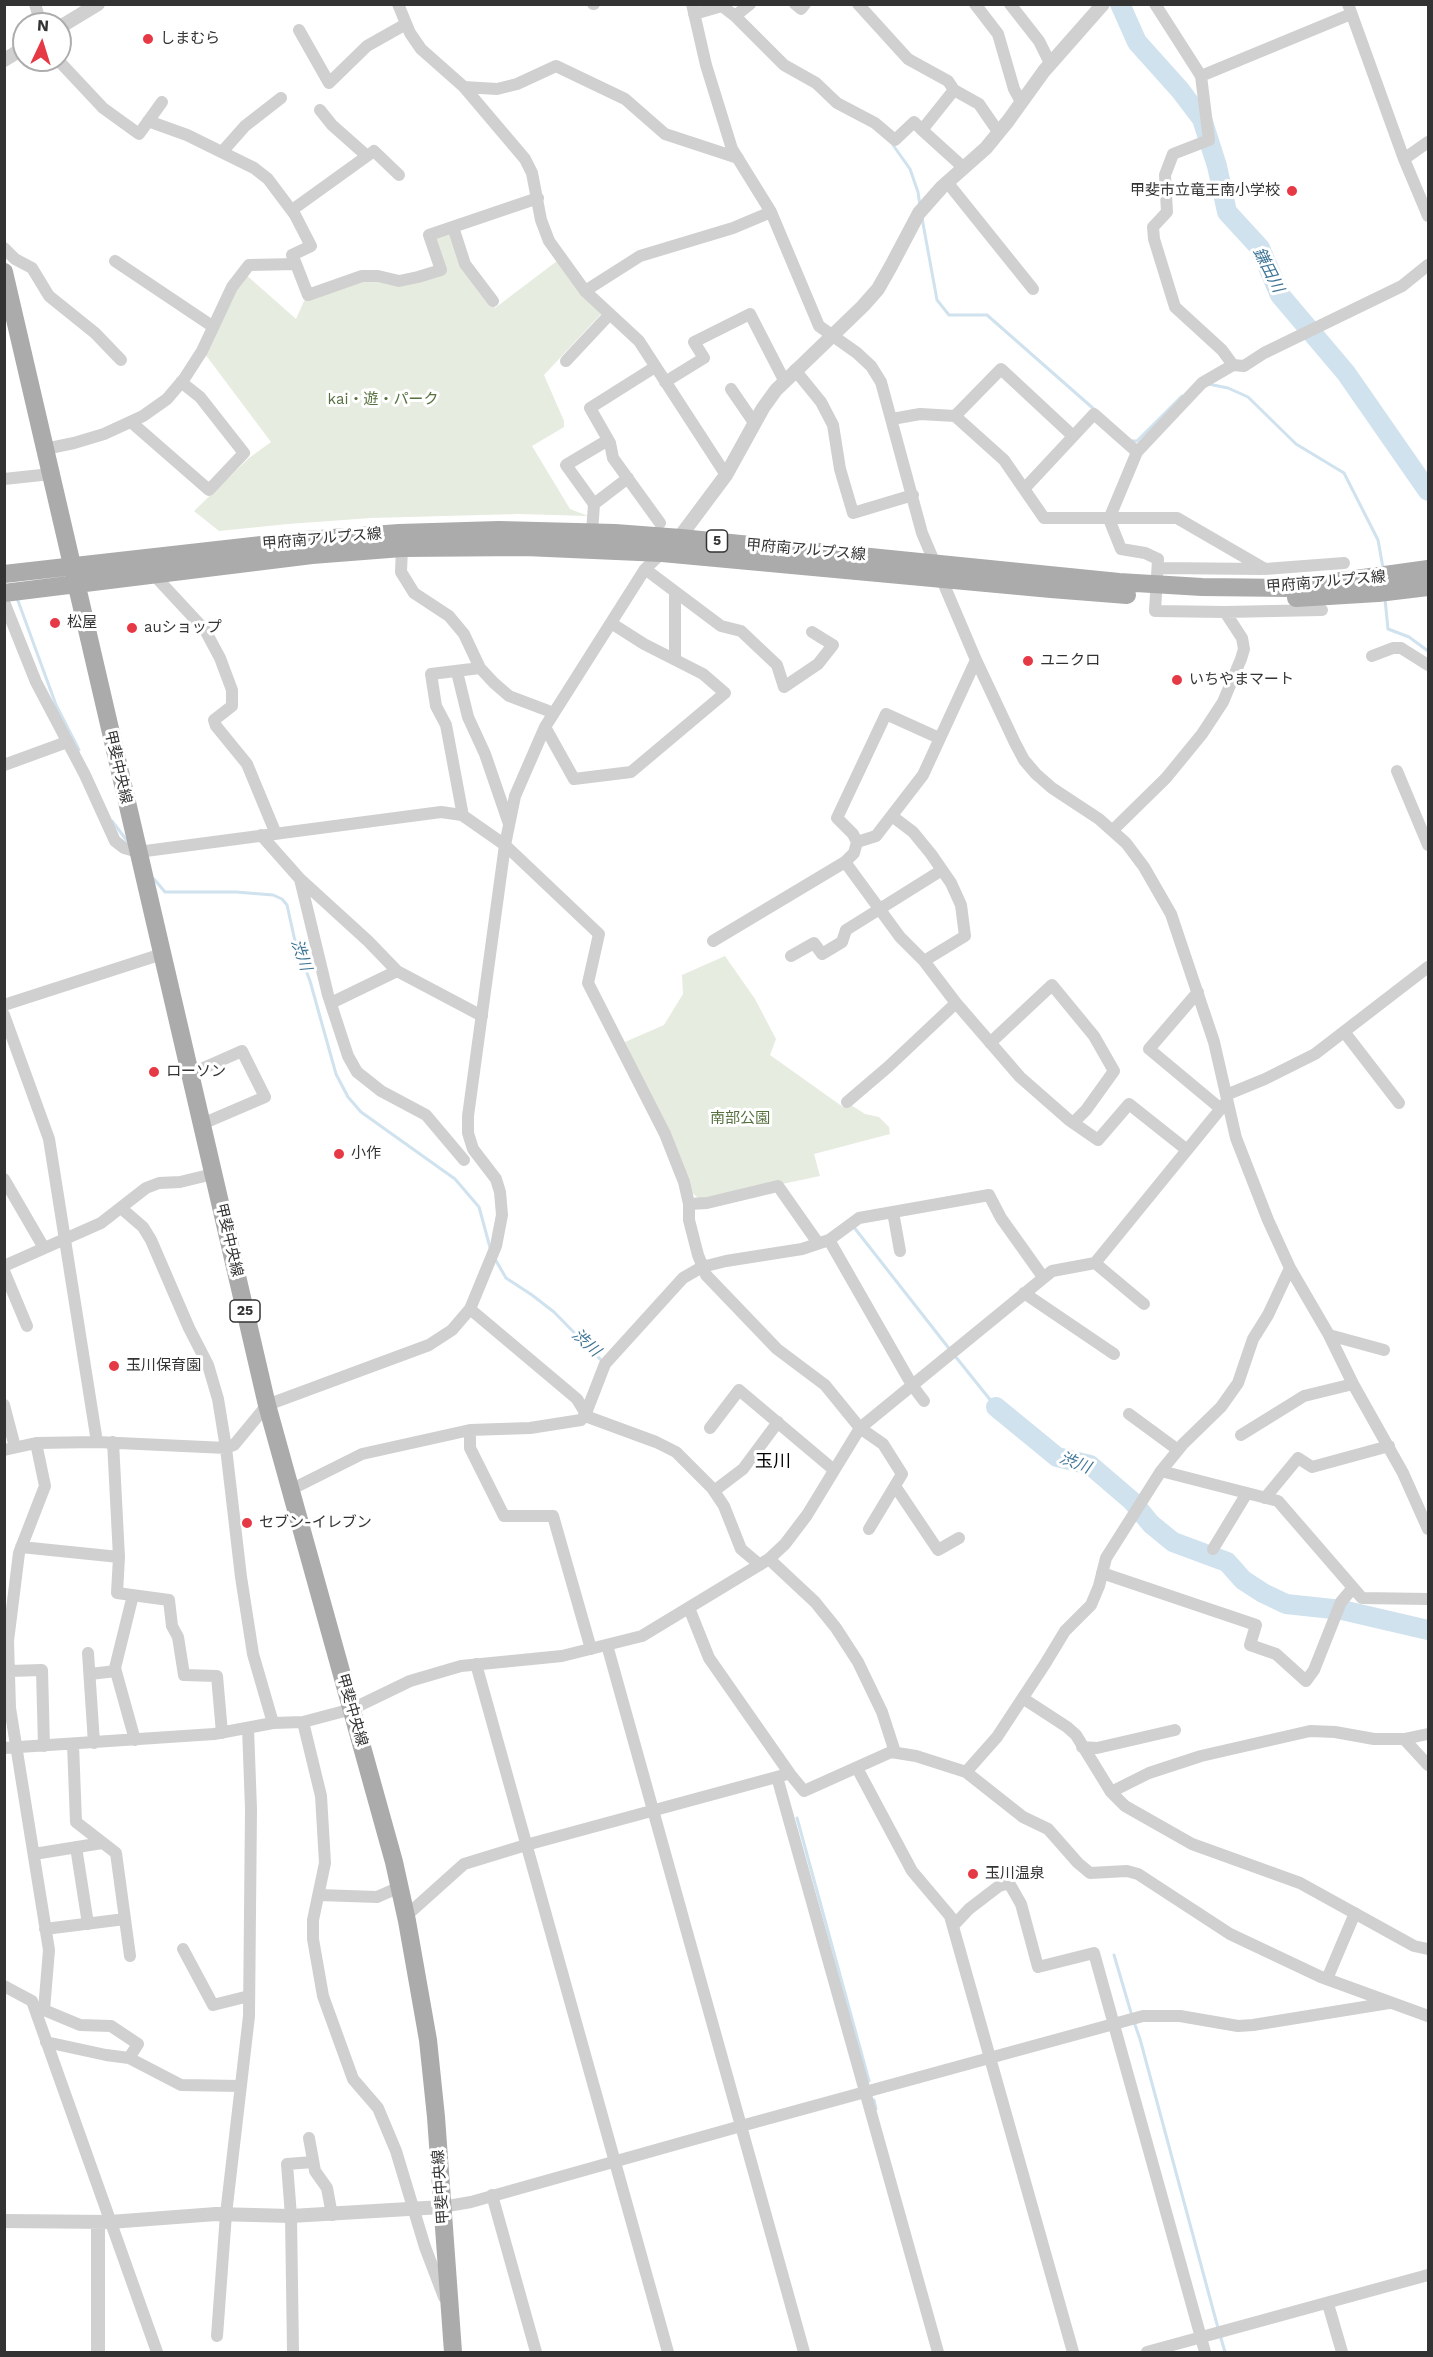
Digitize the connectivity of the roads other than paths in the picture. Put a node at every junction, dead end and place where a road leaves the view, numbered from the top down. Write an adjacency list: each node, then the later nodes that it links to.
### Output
1 (98, 4): 14 (street)
2 (398, 4): 15 (street)
3 (750, 4): 13 (street)
4 (795, 4): 5 (street)
5 (805, 4)
6 (858, 4): 21 (street)
7 (975, 4): 24 (street)
8 (1010, 4): 17 (street)
9 (1103, 4): 17 (street)
10 (1155, 4): 19 (street)
11 (693, 9): 13 (street); 32 (street)
12 (1350, 9): 19 (street); 33 (street)
13 (735, 16): 27 (street)
14 (72, 20)
15 (406, 24): 16 (street); 20 (street)
16 (299, 30)
17 (1050, 63): 24 (street)
18 (69, 72): 26 (street)
19 (1201, 76): 55 (street)
20 (464, 87): 32 (street); 37 (street)
21 (954, 90): 27 (street); 28 (street)
22 (281, 98): 30 (street)
23 (162, 102): 26 (street)
24 (1021, 102): 28 (street)
25 (320, 110): 31 (street)
26 (148, 121): 30 (street)
27 (922, 130): 34 (street)
28 (999, 133): 34 (street)
29 (1428, 142): 33 (street)
30 (222, 152): 38 (street)
31 (367, 156): 35 (street); 38 (street)
32 (738, 158): 39 (street)
33 (1404, 159): 40 (street)
34 (964, 168): 36 (street)
35 (399, 175)
36 (947, 182): 47 (street); 52 (street)
37 (538, 198): 41 (street); 48 (street)
38 (292, 210): 44 (street)
39 (771, 212): 48 (street); 52 (street)
40 (1428, 216)
41 (453, 227): 44 (street); 49 (street)
42 (4, 248): 53 (street)
43 (115, 261): 51 (street)
44 (296, 264): 51 (street)
45 (1428, 265): 55 (street)
46 (6, 284): 68 (main road, 甲斐中央線 / 25)
47 (1034, 289)
48 (585, 291): 50 (street)
49 (494, 301)
50 (610, 314): 54 (street); 56 (street)
51 (212, 326): 59 (street)
52 (831, 336): 57 (street); 63 (street)
53 (121, 360)
54 (566, 361)
55 (1233, 365): 69 (street)
56 (655, 367): 60 (street); 67 (street)
57 (795, 370): 58 (street); 75 (street)
58 (784, 381): 60 (street); 65 (street)
59 (181, 382): 64 (street); 64 (street)
60 (665, 382): 71 (street)
61 (731, 388): 65 (street)
62 (955, 416): 63 (street); 66 (street); 74 (street)
63 (892, 419): 75 (street)
64 (131, 422): 68 (street)
65 (755, 424): 71 (street)
66 (1073, 436): 69 (street); 74 (street)
67 (608, 440): 72 (street); 76 (street)
68 (45, 449): 70 (main road, 甲斐中央線 / 25)
69 (1137, 452): 77 (street)
70 (51, 474): 73 (street); 90 (main road, 甲斐中央線 / 25)
71 (726, 475): 80 (street)
72 (628, 478): 76 (street); 78 (street)
73 (4, 479)
74 (1024, 489): 77 (street)
75 (913, 495): 83 (street)
76 (594, 504): 79 (street)
77 (1108, 519): 86 (street); 92 (street)
78 (660, 523)
79 (592, 532): 80 (main road, 甲府南アルプス線 / 5); 90 (main road, 甲府南アルプス線 / 5)
80 (681, 538): 82 (street); 83 (main road, 甲府南アルプス線 / 5)
81 (402, 548): 82 (main road, 甲府南アルプス線 / 5); 89 (main road, 甲府南アルプス線 / 5); 105 (street)
82 (662, 553): 85 (street); 91 (main road, 甲府南アルプス線 / 5)
83 (933, 562): 91 (street); 92 (main road, 甲府南アルプス線 / 5)
84 (1344, 563): 86 (street)
85 (645, 569): 94 (street); 99 (street)
86 (1265, 569): 92 (street)
87 (1428, 569): 92 (main road, 甲府南アルプス線 / 5)
88 (4, 574): 90 (main road, 甲府南アルプス線 / 5)
89 (153, 574): 90 (main road, 甲府南アルプス線 / 5); 117 (street)
90 (74, 575): 95 (main road, 甲府南アルプス線 / 5); 122 (main road, 甲斐中央線 / 25)
91 (941, 579): 92 (main road, 甲府南アルプス線 / 5); 103 (street)
92 (1158, 583): 93 (main road, 甲府南アルプス線 / 5); 98 (street)
93 (1428, 586)
94 (675, 591): 100 (street); 102 (street)
95 (4, 593)
96 (4, 602): 110 (street)
97 (1322, 610): 98 (street)
98 (1225, 612): 116 (street)
99 (611, 623): 102 (street); 107 (street)
100 (812, 632)
101 (1372, 656): 104 (street)
102 (675, 659): 108 (street)
103 (976, 660): 109 (street); 116 (street)
104 (1428, 665)
105 (480, 668): 106 (street); 107 (street)
106 (457, 672): 113 (street); 115 (street)
107 (554, 713): 108 (street)
108 (545, 726): 115 (street)
109 (939, 738): 114 (street); 119 (street)
110 (68, 742): 111 (street); 122 (street)
111 (6, 762)
112 (1397, 771): 121 (street)
113 (463, 816): 117 (street); 120 (street)
114 (892, 816): 119 (street); 124 (street)
115 (509, 825): 120 (street)
116 (1113, 830): 133 (street)
117 (276, 834): 118 (street)
118 (261, 836): 122 (street); 125 (street)
119 (857, 842): 123 (street)
120 (505, 845): 138 (street); 151 (street)
121 (1428, 845)
122 (138, 852): 128 (main road, 甲斐中央線 / 25)
123 (844, 862): 126 (street); 127 (street)
124 (942, 870): 126 (street); 130 (street)
125 (300, 879): 132 (street); 134 (street)
126 (879, 909): 129 (street); 130 (street)
127 (712, 941)
128 (162, 954): 136 (street); 141 (main road, 甲斐中央線 / 25)
129 (791, 956)
130 (924, 961): 135 (street)
131 (1428, 967): 139 (street)
132 (398, 971): 134 (street); 138 (street)
133 (1198, 992): 143 (street); 143 (street)
134 (331, 1003): 148 (street)
135 (956, 1003): 140 (street); 142 (street)
136 (4, 1005)
137 (4, 1015): 154 (street)
138 (482, 1016): 166 (street)
139 (1345, 1033): 143 (street); 144 (street)
140 (990, 1042): 145 (street); 145 (street)
141 (190, 1074): 146 (main road, 甲斐中央線 / 25); 146 (street)
142 (847, 1102)
143 (1224, 1102): 147 (street); 161 (street)
144 (1399, 1103)
145 (1073, 1123): 147 (street)
146 (202, 1124): 149 (main road, 甲斐中央線 / 25)
147 (1187, 1150): 158 (street)
148 (464, 1160)
149 (213, 1174): 152 (street); 175 (main road, 甲斐中央線 / 25)
150 (4, 1179): 156 (street)
151 (689, 1204): 155 (street); 160 (street)
152 (121, 1208): 154 (street); 188 (street)
153 (893, 1212): 155 (street); 157 (street); 163 (street)
154 (66, 1237): 156 (street); 183 (street)
155 (824, 1241): 160 (street); 172 (street)
156 (44, 1248): 159 (street)
157 (900, 1251)
158 (1095, 1263): 163 (street); 165 (street)
159 (4, 1266)
160 (702, 1267): 176 (street); 180 (street)
161 (1290, 1268): 168 (street); 189 (street)
162 (4, 1271): 167 (street)
163 (1043, 1277): 164 (street)
164 (1024, 1293): 170 (street); 172 (street)
165 (1144, 1304)
166 (470, 1309): 175 (street); 176 (street)
167 (27, 1326)
168 (1329, 1335): 169 (street); 171 (street)
169 (1384, 1350)
170 (1114, 1354)
171 (1353, 1384): 182 (street); 186 (street)
172 (912, 1385): 173 (street); 180 (street)
173 (924, 1401)
174 (4, 1405): 187 (street)
175 (267, 1405): 188 (street); 193 (main road, 甲斐中央線 / 25)
176 (586, 1413): 181 (street); 194 (street)
177 (1130, 1413): 189 (street)
178 (778, 1422): 179 (street); 190 (street); 194 (street)
179 (710, 1428)
180 (860, 1428): 190 (street); 192 (street)
181 (470, 1430): 193 (street); 210 (street)
182 (1241, 1435)
183 (97, 1442): 184 (street); 185 (street)
184 (113, 1442): 188 (street); 202 (street)
185 (36, 1443): 187 (street); 200 (street)
186 (1389, 1446): 196 (street); 198 (street)
187 (10, 1448)
188 (226, 1448): 219 (street)
189 (1178, 1450): 191 (street)
190 (834, 1470): 203 (street)
191 (1161, 1471): 195 (street); 204 (street)
192 (895, 1486): 197 (street); 199 (street)
193 (290, 1490): 217 (main road, 甲斐中央線 / 25)
194 (714, 1491): 203 (street)
195 (1247, 1493): 196 (street); 201 (street)
196 (1265, 1498): 205 (street)
197 (869, 1529)
198 (1428, 1529)
199 (959, 1538)
200 (21, 1547): 202 (street); 213 (street)
201 (1212, 1549)
202 (119, 1557): 206 (street)
203 (765, 1562): 208 (street); 231 (street)
204 (1102, 1573): 205 (street); 216 (street)
205 (1352, 1589): 207 (street)
206 (133, 1595): 214 (street); 222 (street)
207 (1428, 1599)
208 (689, 1608): 209 (street); 235 (street)
209 (607, 1645): 210 (street); 237 (street)
210 (591, 1649): 212 (street)
211 (88, 1653): 215 (street)
212 (476, 1664): 217 (street); 239 (street)
213 (9, 1671): 228 (street); 230 (street)
214 (116, 1671): 215 (street); 225 (street)
215 (90, 1674): 226 (street)
216 (1024, 1699): 229 (street); 234 (street)
217 (352, 1709): 218 (street); 242 (main road, 甲斐中央線 / 25)
218 (303, 1722): 219 (street); 243 (street)
219 (273, 1723): 220 (street)
220 (248, 1728): 222 (street); 255 (street)
221 (1175, 1730): 229 (street)
222 (222, 1732): 225 (street)
223 (1428, 1734): 224 (street)
224 (1404, 1739): 232 (street); 236 (street)
225 (135, 1740): 226 (street)
226 (94, 1743): 227 (street)
227 (73, 1744): 228 (street); 238 (street)
228 (44, 1746): 230 (street)
229 (1083, 1747): 236 (street)
230 (11, 1748): 241 (street)
231 (895, 1752): 233 (street); 234 (street)
232 (1428, 1766)
233 (857, 1768): 235 (street); 248 (street)
234 (966, 1772): 253 (street)
235 (784, 1776): 237 (street); 264 (street)
236 (1111, 1792): 244 (street)
237 (653, 1810): 239 (street); 265 (street)
238 (102, 1843): 240 (street); 246 (street)
239 (526, 1845): 245 (street); 267 (street)
240 (76, 1847): 241 (street); 247 (street)
241 (34, 1854): 249 (street)
242 (400, 1887): 243 (street); 245 (main road, 甲斐中央線 / 25)
243 (319, 1895): 271 (street)
244 (1355, 1913): 251 (street); 253 (street)
245 (406, 1916): 270 (main road, 甲斐中央線 / 25)
246 (125, 1919): 247 (street); 252 (street)
247 (88, 1924): 249 (street)
248 (953, 1926): 259 (street); 262 (street)
249 (45, 1929): 257 (street)
250 (183, 1949): 255 (street)
251 (1428, 1949)
252 (130, 1956)
253 (1327, 1979): 256 (street)
254 (4, 1986): 257 (street)
255 (249, 1996): 263 (street)
256 (1389, 2003): 258 (street); 259 (street)
257 (40, 2011): 260 (street); 261 (street)
258 (1428, 2016)
259 (1114, 2023): 262 (street); 281 (street)
260 (46, 2042): 261 (street); 276 (street)
261 (129, 2058): 263 (street)
262 (990, 2058): 264 (street); 290 (street)
263 (241, 2086): 272 (street)
264 (866, 2092): 265 (street); 289 (street)
265 (741, 2126): 267 (street); 288 (street)
266 (309, 2138): 268 (street)
267 (615, 2161): 269 (street); 287 (street)
268 (313, 2162): 273 (street); 274 (street)
269 (492, 2195): 270 (street); 286 (street)
270 (442, 2207): 271 (street); 279 (main road, 甲斐中央線 / 25)
271 (414, 2209): 273 (street); 279 (street)
272 (226, 2214): 274 (street); 276 (street); 280 (street)
273 (332, 2215): 274 (street)
274 (291, 2216): 284 (street)
275 (4, 2220): 276 (street)
276 (104, 2222): 282 (street); 283 (street)
277 (1428, 2276): 278 (street)
278 (1328, 2304): 281 (street); 293 (street)
279 (451, 2316): 285 (main road, 甲斐中央線 / 25)
280 (217, 2336)
281 (1201, 2338): 291 (street); 292 (street)
282 (98, 2352)
283 (157, 2352)
284 (293, 2352)
285 (453, 2352)
286 (536, 2352)
287 (668, 2352)
288 (804, 2352)
289 (938, 2352)
290 (1073, 2352)
291 (1146, 2352)
292 (1205, 2352)
293 (1341, 2352)

